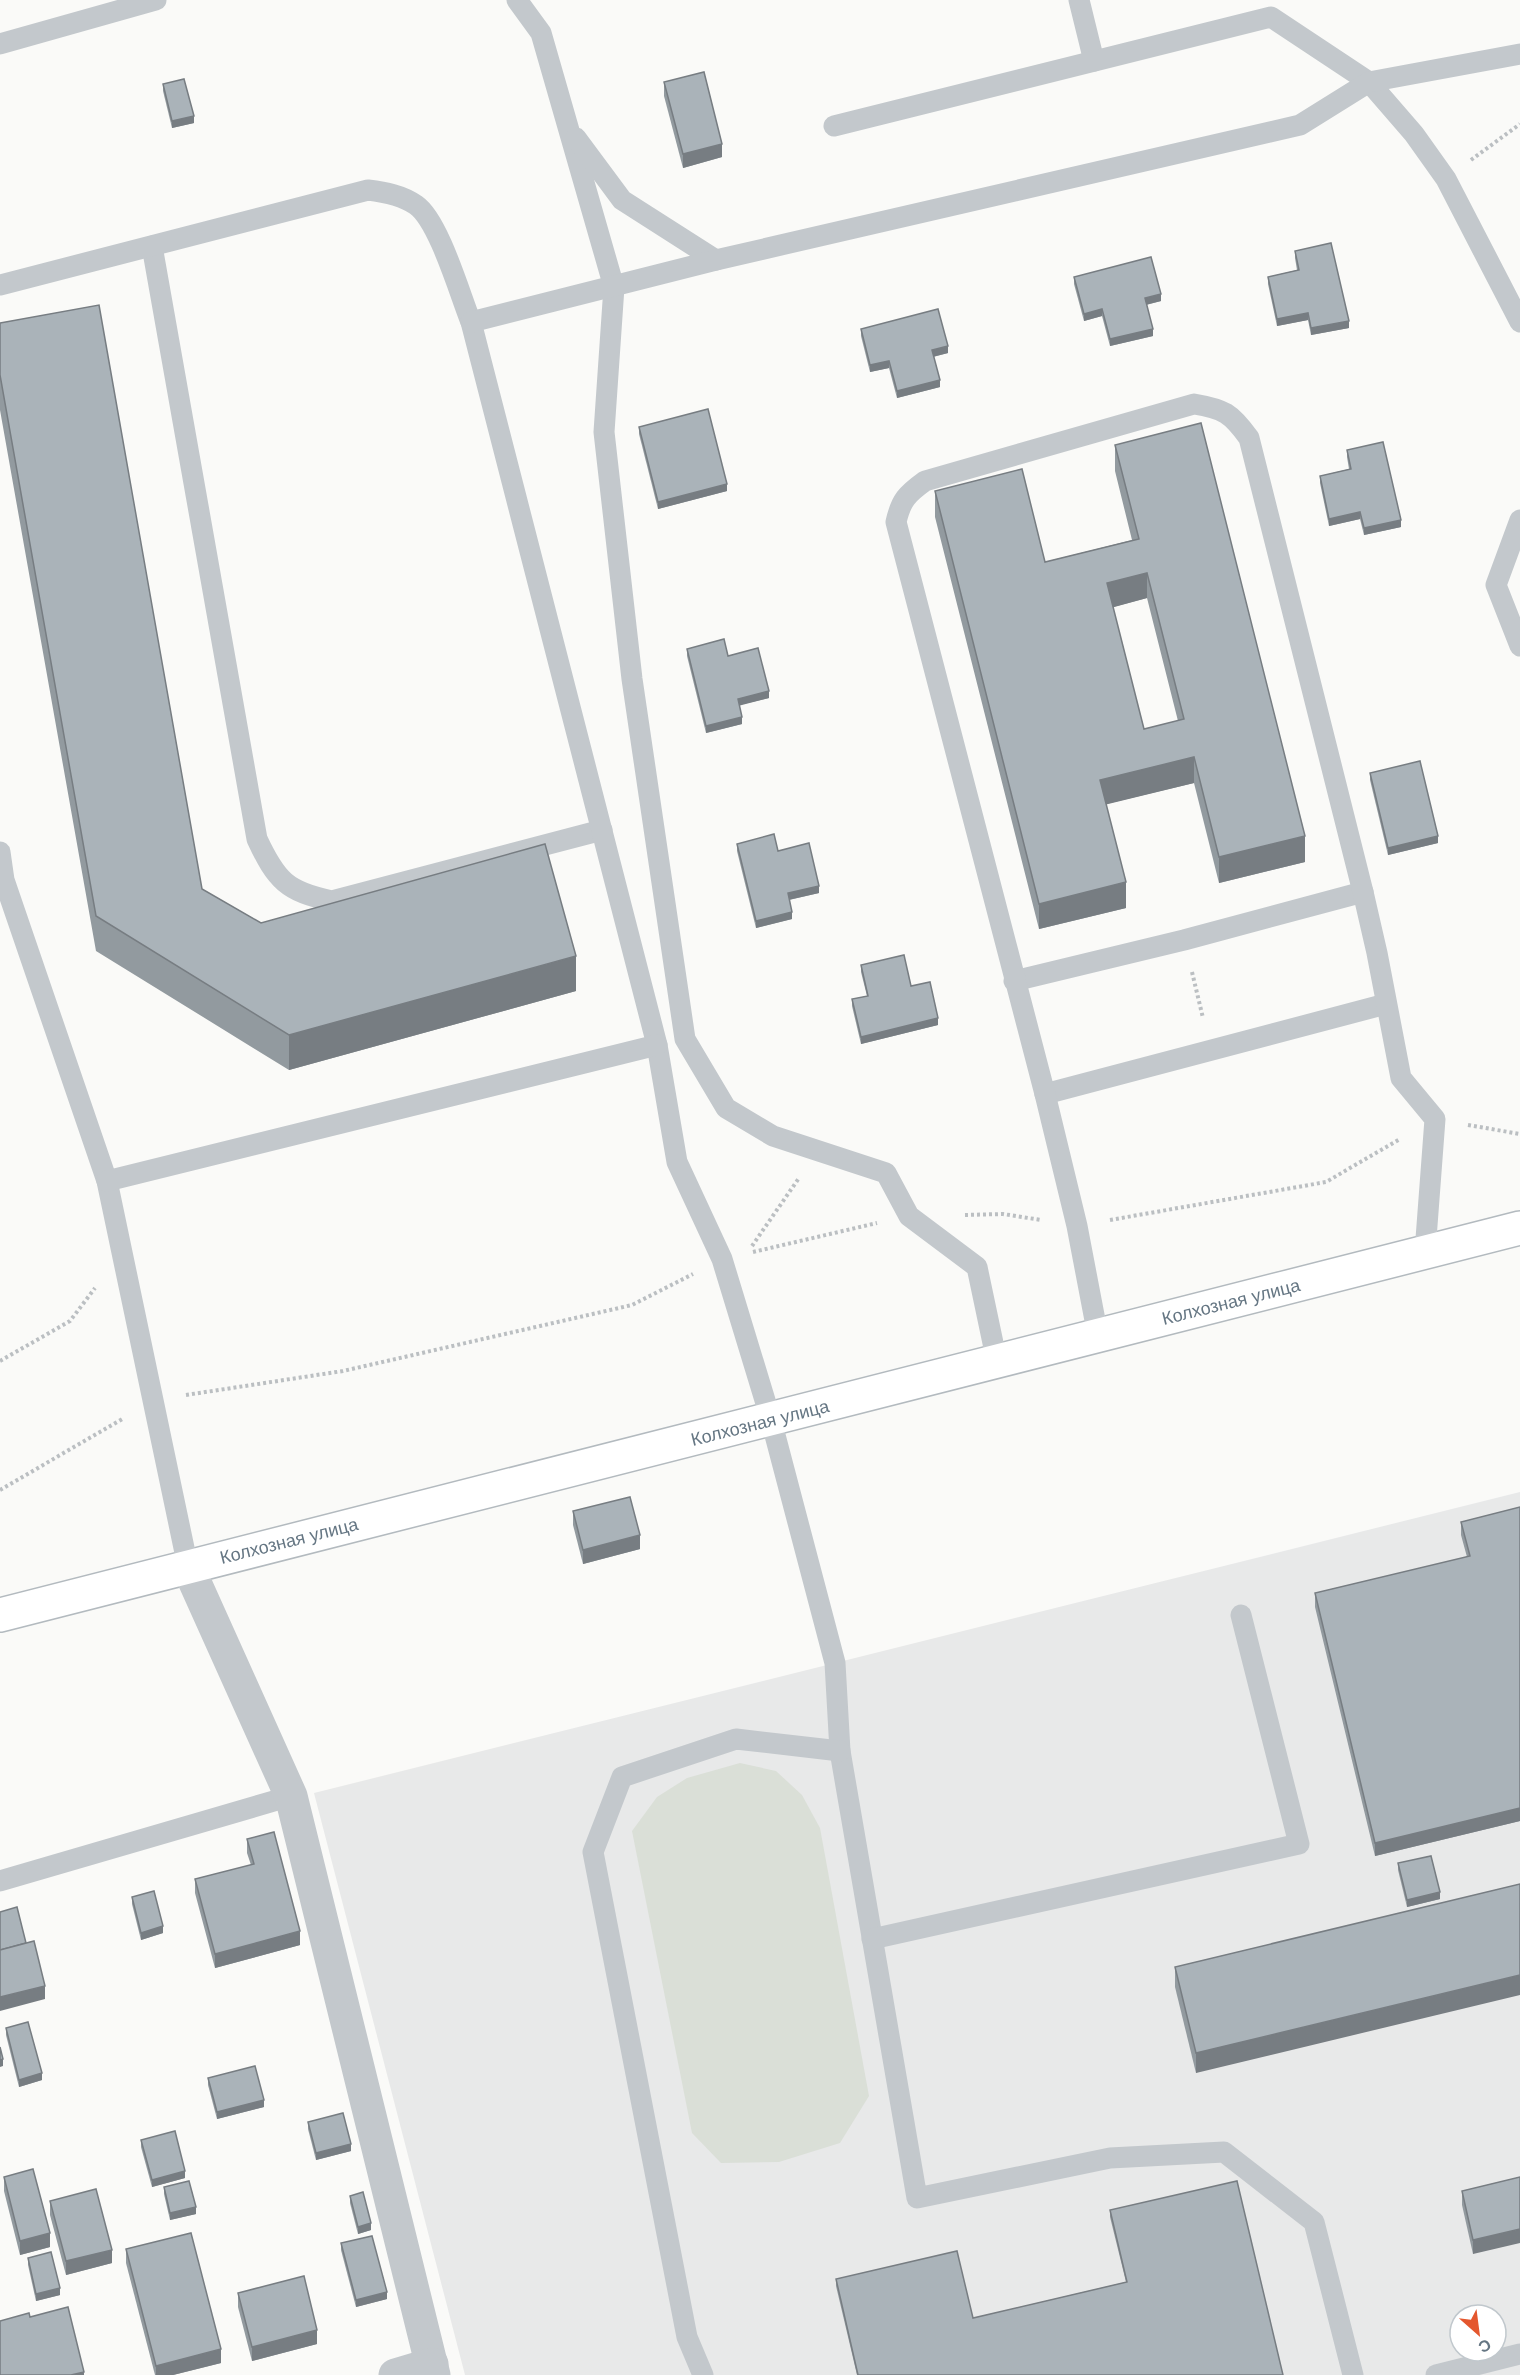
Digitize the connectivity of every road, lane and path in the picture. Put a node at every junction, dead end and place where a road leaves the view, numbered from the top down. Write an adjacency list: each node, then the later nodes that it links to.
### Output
1 (156, 0): 4 (lane)
2 (517, 0): 9 (lane)
3 (1079, 0): 6 (lane)
4 (0, 44)
5 (1520, 54): 7 (lane)
6 (1094, 61): 7 (lane); 10 (lane)
7 (1369, 82): 11 (lane); 13 (lane)
8 (1520, 124): 11 (path)
9 (568, 126): 13 (lane); 15 (lane)
10 (834, 126)
11 (1446, 179): 17 (lane)
12 (152, 246): 14 (lane); 16 (lane); 20 (lane)
13 (716, 260): 15 (lane)
14 (0, 285)
15 (614, 287): 16 (lane); 31 (lane)
16 (471, 322): 20 (lane)
17 (1520, 322)
18 (1520, 520): 19 (lane)
19 (1520, 646)
20 (602, 830): 26 (lane)
21 (0, 852): 32 (lane)
22 (1363, 892): 23 (lane); 24 (lane); 25 (lane)
23 (1184, 940): 24 (lane); 27 (path)
24 (1014, 981): 28 (lane)
25 (1386, 1004): 27 (lane); 29 (lane)
26 (657, 1045): 32 (lane); 40 (lane)
27 (1211, 1051): 28 (lane)
28 (1045, 1095): 37 (lane)
29 (1435, 1119): 30 (path); 35 (lane)
30 (1520, 1134)
31 (819, 1151): 36 (path); 39 (lane)
32 (107, 1181): 34 (lane)
33 (1520, 1228): 35 (main road, Колхозная улица)
34 (122, 1251): 38 (path); 41 (lane)
35 (1425, 1252): 37 (main road, Колхозная улица)
36 (746, 1254)
37 (1098, 1336): 39 (main road, Колхозная улица)
38 (0, 1361)
39 (997, 1362): 40 (main road, Колхозная улица)
40 (771, 1420): 41 (main road, Колхозная улица); 44 (lane)
41 (188, 1567): 42 (main road, Колхозная улица); 45 (street)
42 (0, 1615)
43 (1241, 1616): 47 (lane)
44 (840, 1751): 47 (lane); 51 (lane)
45 (291, 1796): 46 (lane); 49 (street)
46 (0, 1881)
47 (872, 1939): 52 (lane)
48 (1520, 2354): 53 (lane)
49 (433, 2370): 50 (street)
50 (395, 2375)
51 (704, 2375)
52 (1353, 2375)
53 (1436, 2375)

